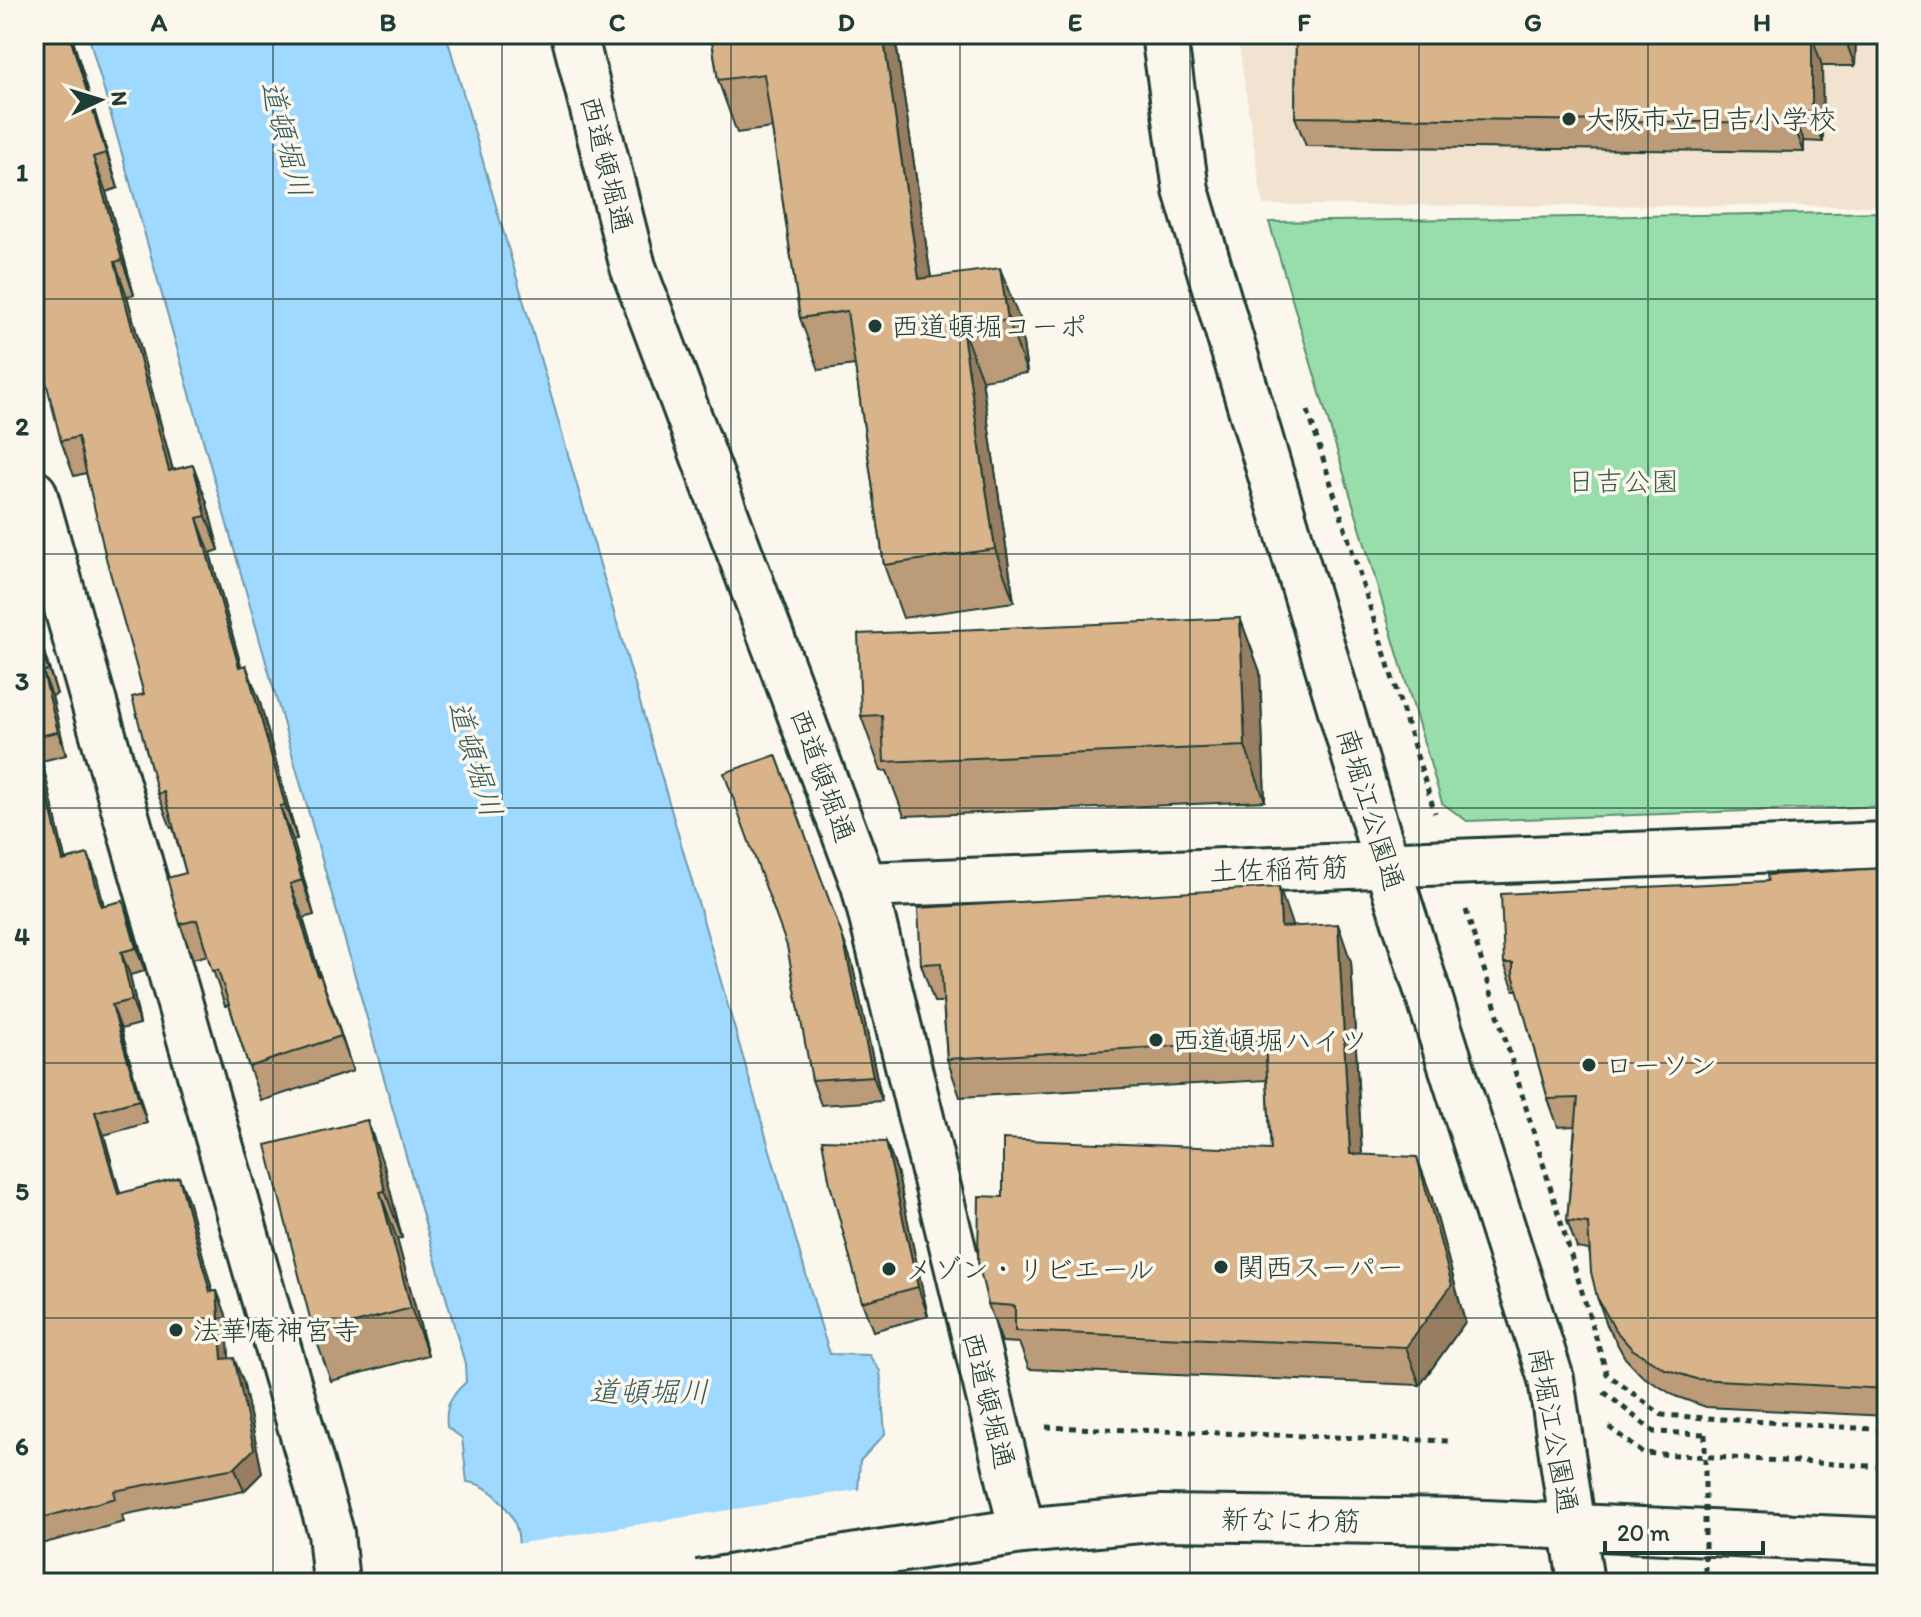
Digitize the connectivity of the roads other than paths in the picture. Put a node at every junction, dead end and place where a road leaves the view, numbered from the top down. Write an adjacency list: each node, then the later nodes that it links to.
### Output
1 (574, 34): 6 (street, 西道頓堀通)
2 (1164, 34): 5 (street, 南堀江公園通)
3 (37, 518): 10 (street)
4 (1887, 845): 5 (street, 土佐稲荷筋)
5 (1387, 865): 6 (street, 土佐稲荷筋); 7 (street, 南堀江公園通)
6 (864, 885): 8 (street, 西道頓堀通)
7 (1572, 1527): 8 (street, 新なにわ筋); 9 (street, 新なにわ筋); 12 (street, 南堀江公園通)
8 (1022, 1531): 11 (street, 新なにわ筋, bridge)
9 (1887, 1541)
10 (336, 1583)
11 (699, 1583)
12 (1581, 1583)

